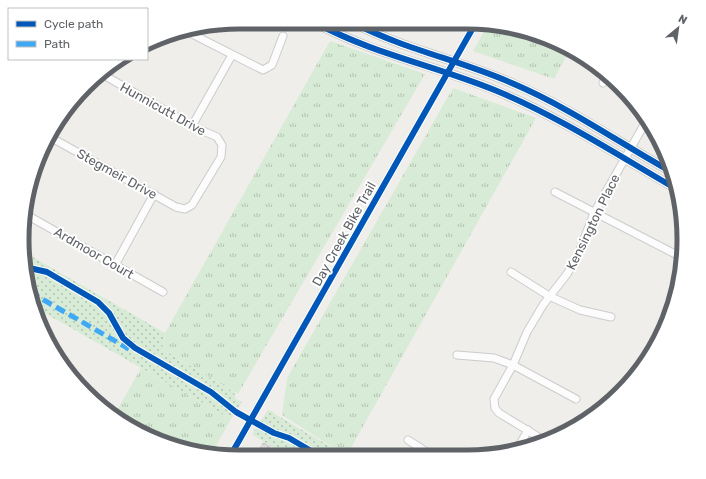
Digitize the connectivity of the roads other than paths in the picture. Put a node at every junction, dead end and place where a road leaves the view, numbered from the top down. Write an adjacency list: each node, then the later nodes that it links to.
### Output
1 (329, 29): 11 (street)
2 (367, 29): 10 (street)
3 (194, 34): 5 (street)
4 (283, 36): 5 (street)
5 (232, 55): 7 (street)
6 (106, 76): 7 (street, Hunnicutt Drive)
7 (192, 126): 16 (street, Hunnicutt Drive)
8 (644, 126): 10 (street, Kensington Place)
9 (54, 139): 15 (street, Stegmeir Drive)
10 (631, 149): 11 (street, Kensington Place); 12 (street)
11 (625, 159): 13 (street); 17 (street, Kensington Place)
12 (664, 168)
13 (670, 185)
14 (555, 192): 17 (street)
15 (154, 194): 16 (street, Stegmeir Drive); 20 (street)
16 (185, 209)
17 (594, 213): 19 (street); 23 (street, Kensington Place)
18 (30, 217): 20 (street, Ardmoor Court)
19 (677, 254)
20 (114, 265): 22 (street, Ardmoor Court)
21 (511, 272): 23 (street)
22 (163, 292)
23 (549, 296): 24 (street); 26 (street, Kensington Place)
24 (610, 317)
25 (457, 355): 26 (street)
26 (513, 365): 27 (street); 28 (street, Kensington Place)
27 (576, 399)
28 (528, 430): 29 (street); 31 (street)
29 (539, 437)
30 (408, 440): 32 (street)
31 (521, 443)
32 (424, 450)

